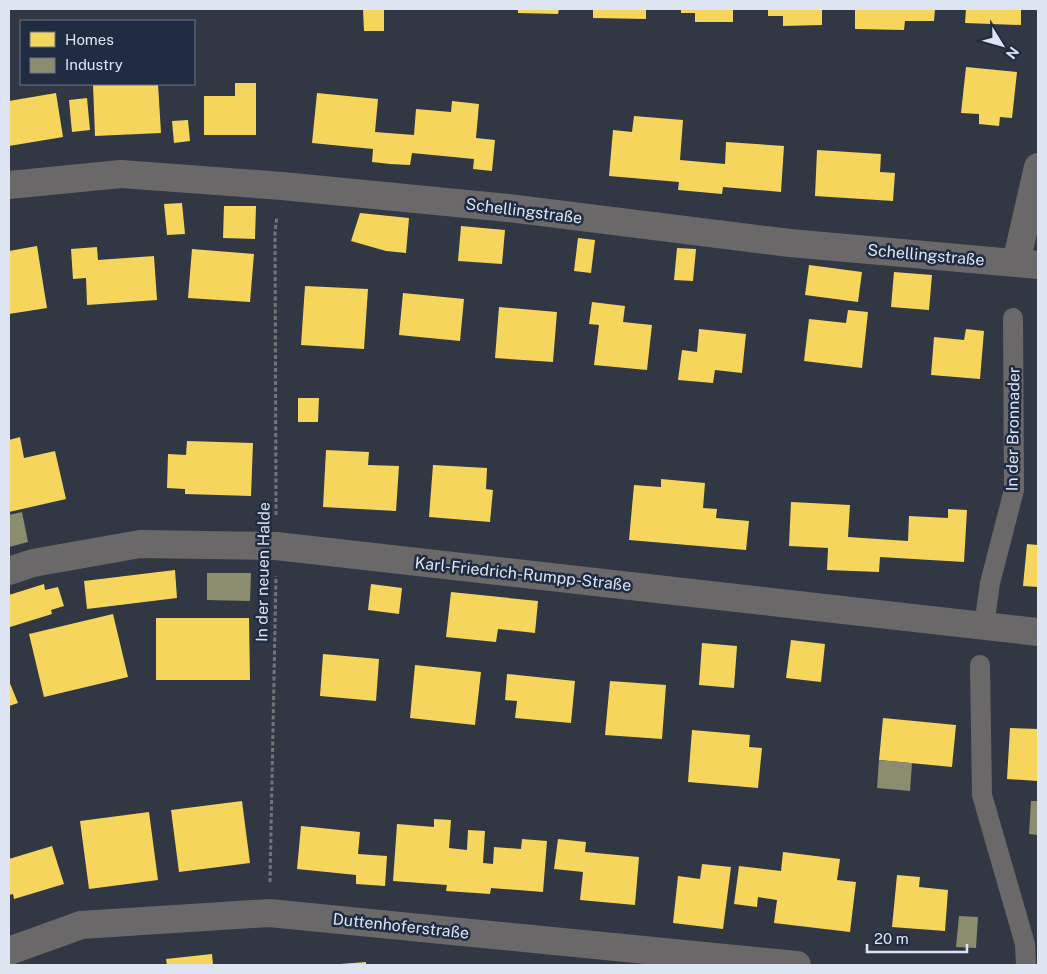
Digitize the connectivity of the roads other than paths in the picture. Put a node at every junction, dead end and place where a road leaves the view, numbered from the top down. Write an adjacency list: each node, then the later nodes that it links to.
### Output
1 (1038, 167): 3 (street)
2 (9, 184): 3 (street, Schellingstraße)
3 (1027, 264)
4 (1013, 318): 6 (lane, In der Bronnader)
5 (9, 571): 6 (street, Karl-Friedrich-Rumpp-Straße)
6 (984, 626): 7 (street, Karl-Friedrich-Rumpp-Straße)
7 (1038, 632)
8 (980, 665): 11 (lane)
9 (9, 951): 10 (street, Duttenhoferstraße)
10 (797, 965)
11 (1026, 965)

